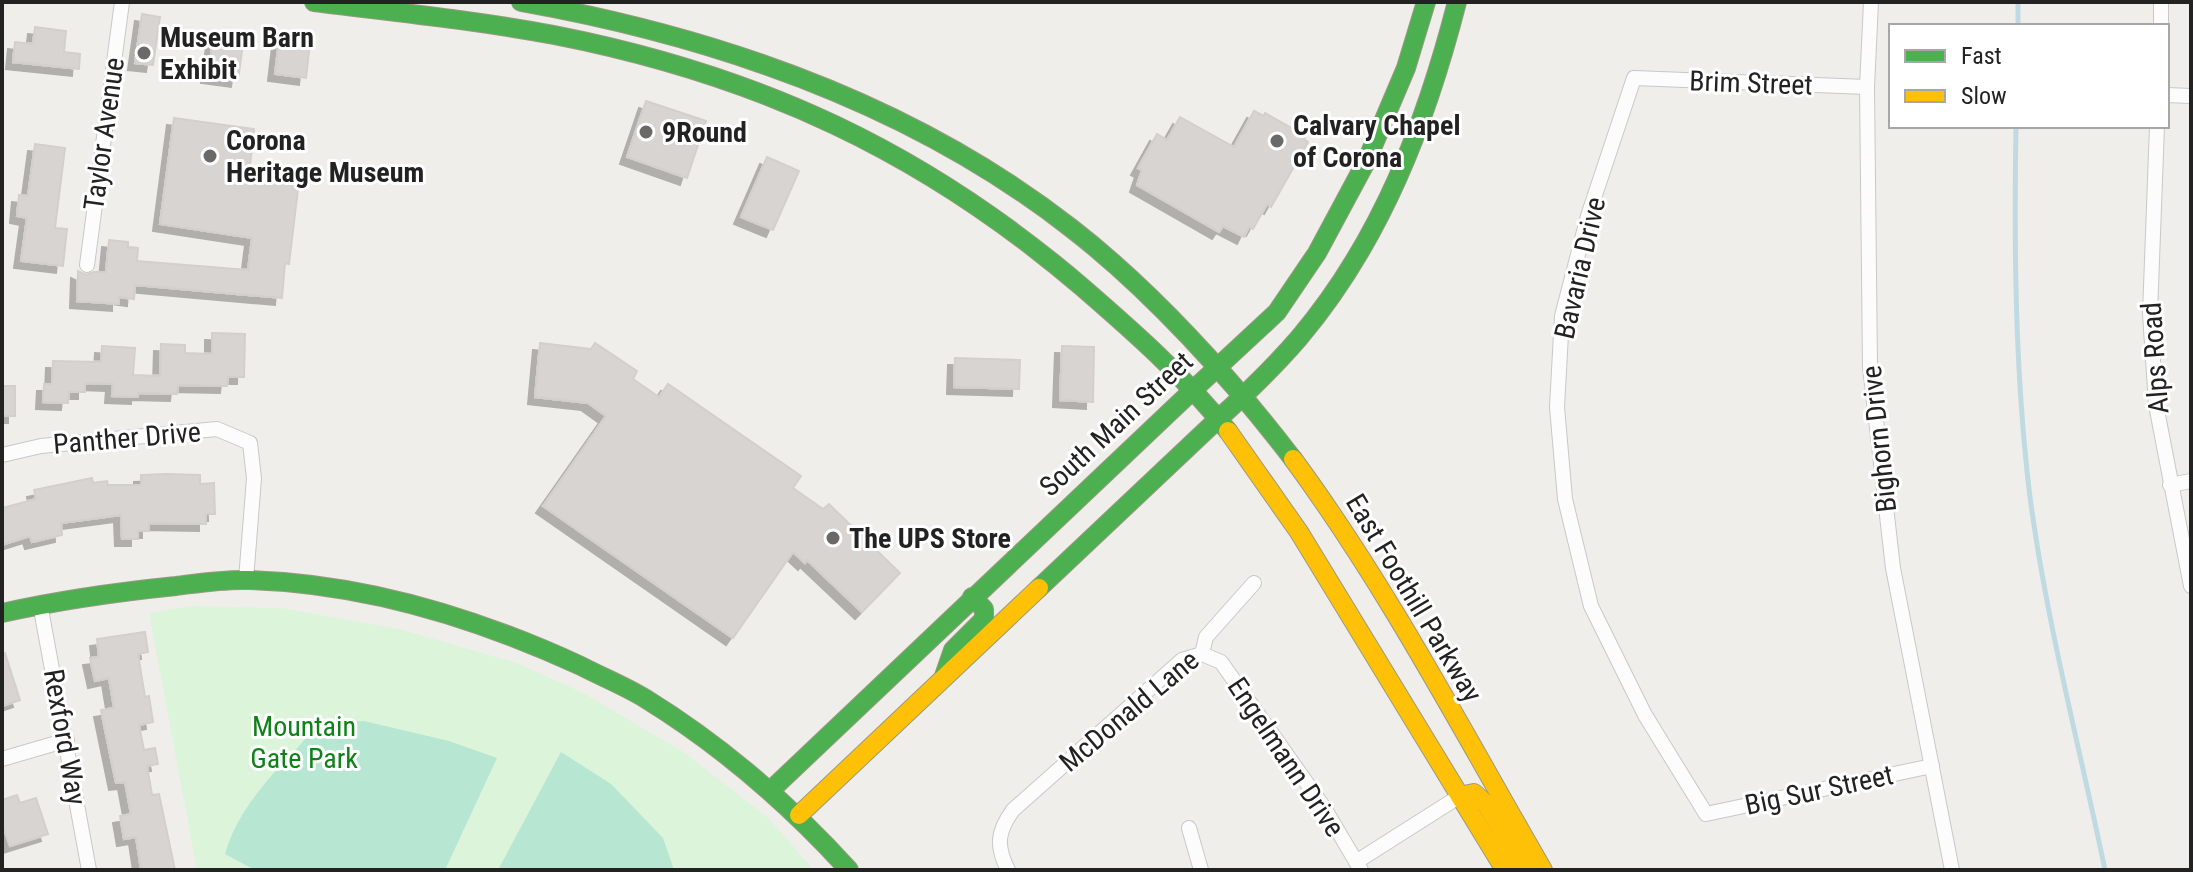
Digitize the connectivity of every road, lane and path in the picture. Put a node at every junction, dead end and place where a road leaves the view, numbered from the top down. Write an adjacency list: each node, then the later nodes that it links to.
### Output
1 (122, 2): 14 (street, Taylor Avenue)
2 (314, 2): 16 (main road)
3 (521, 2): 15 (main road, East Foothill Parkway)
4 (1426, 2): 15 (main road, South Main Street)
5 (1457, 2): 17 (main road)
6 (1871, 2): 10 (street, Bighorn Drive)
7 (2161, 2): 8 (street)
8 (2161, 24)
9 (1634, 78): 10 (street, Brim Street); 35 (street, Bavaria Drive)
10 (1867, 87): 32 (street, Bighorn Drive)
11 (2169, 95): 12 (street)
12 (2191, 96)
13 (2157, 128): 21 (street, Alps Road)
14 (87, 265)
15 (1217, 369): 16 (main road, South Main Street); 17 (main road, East Foothill Parkway)
16 (1193, 390): 18 (main road); 25 (main road, South Main Street)
17 (1242, 397): 18 (main road); 45 (main road, East Foothill Parkway)
18 (1217, 420): 29 (main road); 34 (main road)
19 (2, 455): 22 (street, Panther Drive)
20 (2191, 481): 21 (street)
21 (2170, 485): 24 (street, Alps Road)
22 (246, 580): 26 (main road); 33 (main road)
23 (1254, 583): 28 (street, McDonald Lane)
24 (2191, 586)
25 (972, 597): 29 (main road); 33 (main road, South Main Street)
26 (40, 604): 27 (main road); 30 (street, Rexford Way)
27 (2, 613)
28 (1202, 654): 38 (street, Engelmann Drive); 41 (street, McDonald Lane)
29 (944, 676): 36 (main road)
30 (67, 740): 31 (street); 39 (street, Rexford Way)
31 (2, 759)
32 (1932, 766): 35 (street, Big Sur Street); 46 (street, Bighorn Drive)
33 (771, 790): 36 (main road)
34 (1460, 796): 38 (street); 43 (main road); 44 (main road)
35 (1706, 814)
36 (799, 815): 40 (main road)
37 (1189, 828): 42 (street)
38 (1359, 866)
39 (89, 870)
40 (849, 870)
41 (1008, 870)
42 (1201, 870)
43 (1505, 870)
44 (1525, 870)
45 (1543, 870)
46 (1952, 870)

